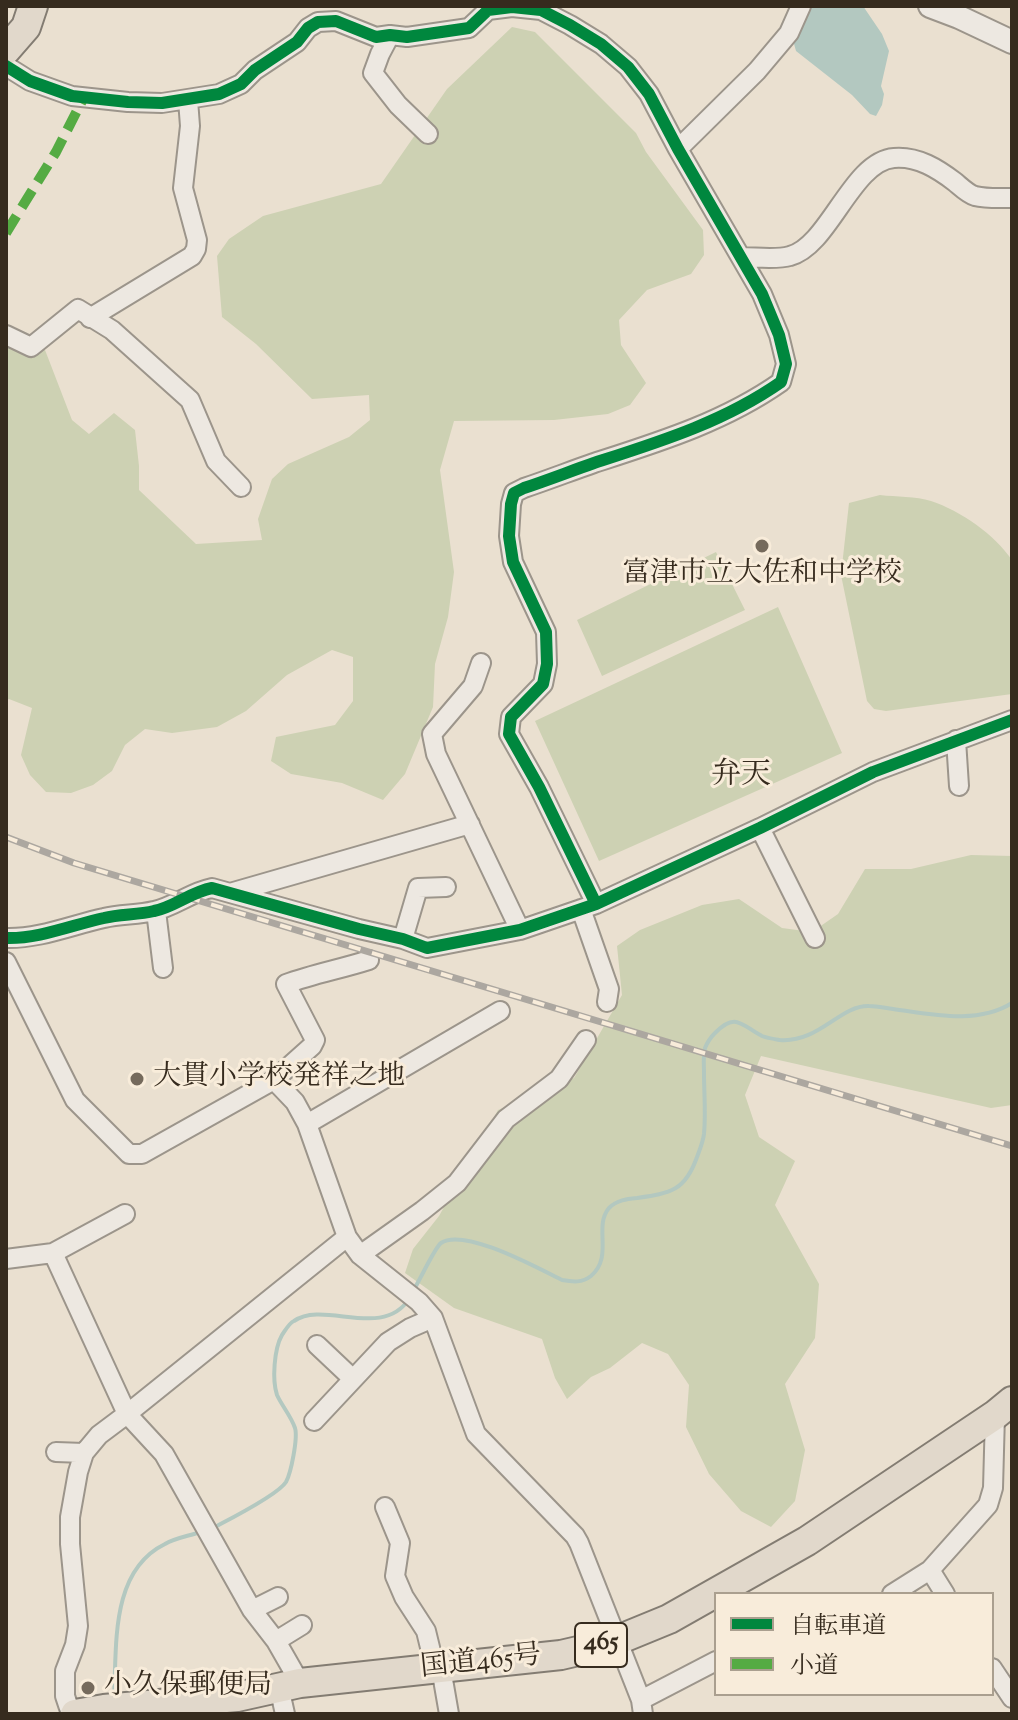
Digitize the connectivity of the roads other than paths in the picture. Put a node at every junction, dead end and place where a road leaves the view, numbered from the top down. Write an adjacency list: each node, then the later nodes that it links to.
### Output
1 (33, 6): 7 (highway)
2 (801, 6): 11 (street)
3 (930, 6): 6 (street)
4 (486, 8): 5 (street); 11 (street)
5 (390, 35): 9 (street); 10 (street)
6 (1012, 42)
7 (6, 50)
8 (6, 66): 9 (street)
9 (188, 100): 14 (street)
10 (428, 134)
11 (678, 149): 13 (street)
12 (1012, 198): 13 (street)
13 (741, 257): 25 (street)
14 (90, 318): 15 (street); 16 (street)
15 (6, 335)
16 (241, 487)
17 (481, 663): 21 (street)
18 (1012, 720): 19 (street)
19 (956, 740): 20 (street); 22 (street)
20 (959, 786)
21 (470, 824): 24 (street); 27 (street)
22 (760, 828): 25 (street); 29 (street)
23 (446, 887): 30 (street)
24 (229, 893): 26 (street); 30 (street)
25 (588, 906): 27 (street); 34 (street)
26 (156, 911): 28 (street); 33 (street)
27 (520, 930): 30 (street)
28 (6, 938)
29 (815, 938)
30 (403, 939)
31 (369, 960): 37 (street)
32 (6, 962): 37 (street)
33 (163, 968)
34 (607, 1002)
35 (500, 1011): 38 (street)
36 (586, 1040): 42 (street)
37 (274, 1080): 38 (street)
38 (307, 1124): 40 (street)
39 (125, 1214): 41 (street)
40 (347, 1237): 42 (street); 48 (street)
41 (53, 1253): 43 (street); 48 (street)
42 (360, 1255): 44 (street)
43 (6, 1259)
44 (433, 1318): 46 (street); 61 (street)
45 (317, 1345): 46 (street)
46 (353, 1379): 49 (street)
47 (1003, 1408): 53 (street); 54 (highway, 国道465号 / 465)
48 (127, 1414): 51 (street); 59 (street)
49 (314, 1421)
50 (56, 1452): 51 (street)
51 (84, 1453): 71 (street)
52 (385, 1507): 64 (street)
53 (930, 1570): 55 (street); 56 (street)
54 (717, 1592)
55 (895, 1592)
56 (944, 1592)
57 (714, 1594): 61 (highway, 国道465号 / 465)
58 (278, 1597): 59 (street)
59 (252, 1610): 62 (street)
60 (302, 1625): 62 (street)
61 (618, 1639): 64 (highway, 国道465号 / 465); 69 (street)
62 (276, 1641): 66 (street)
63 (714, 1662): 69 (street)
64 (438, 1668): 66 (highway, 国道465号 / 465); 72 (street)
65 (994, 1671): 67 (street)
66 (288, 1695): 68 (highway, 国道465号 / 465)
67 (1012, 1698)
68 (236, 1706): 70 (highway, 国道465号 / 465)
69 (642, 1707)
70 (158, 1710): 71 (highway, 国道465号 / 465)
71 (73, 1714)
72 (449, 1714)

